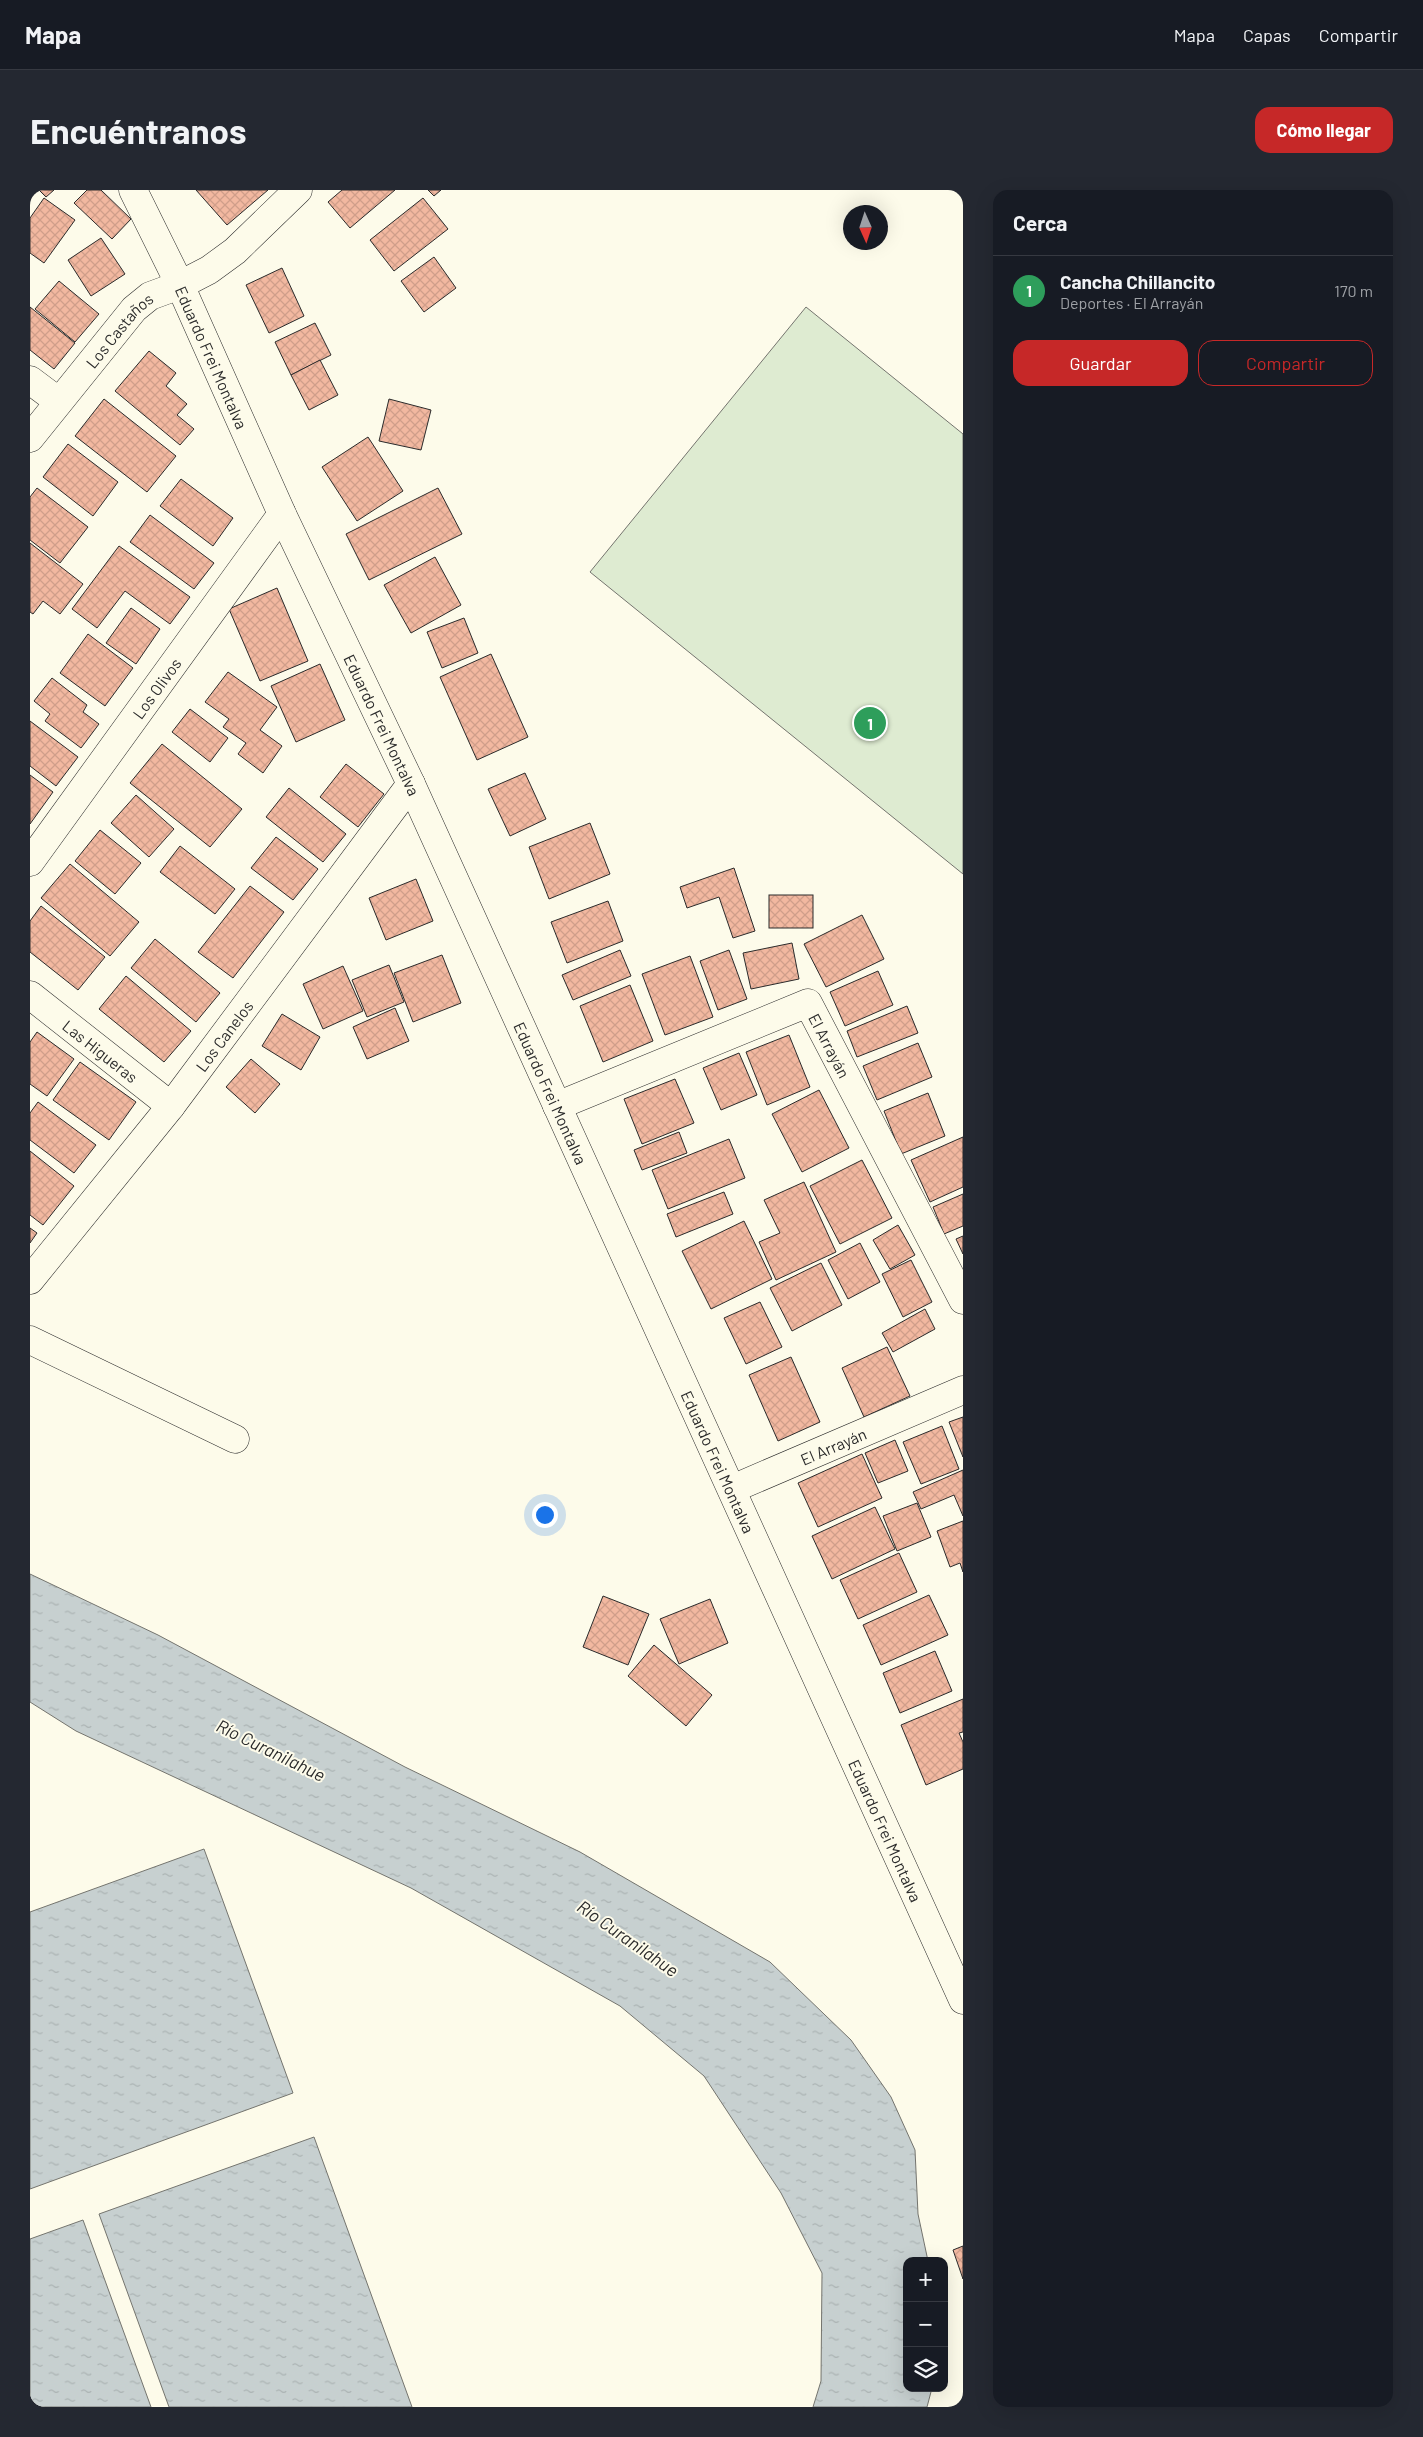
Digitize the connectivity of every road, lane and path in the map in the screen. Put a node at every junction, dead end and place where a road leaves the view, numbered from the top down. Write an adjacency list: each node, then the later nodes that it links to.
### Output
1 (133, 190): 3 (street, Eduardo Frei Montalva)
2 (298, 190): 3 (street, Los Castaños)
3 (180, 285): 5 (street, Los Castaños); 7 (street, Eduardo Frei Montalva)
4 (30, 380): 5 (street)
5 (58, 401): 6 (street, Los Castaños)
6 (30, 438)
7 (282, 514): 8 (street, Eduardo Frei Montalva); 9 (street, Los Olivos)
8 (411, 784): 11 (street, Los Canelos); 12 (street, Eduardo Frei Montalva)
9 (30, 862)
10 (30, 995): 11 (street, Las Higueras)
11 (171, 1106): 13 (street, Los Canelos)
12 (558, 1106): 14 (street, El Arrayán); 18 (street, Eduardo Frei Montalva)
13 (30, 1280)
14 (963, 1300)
15 (30, 1340): 17 (street)
16 (963, 1390): 18 (street, El Arrayán)
17 (235, 1439)
18 (732, 1489): 19 (street, Eduardo Frei Montalva)
19 (963, 2000)

